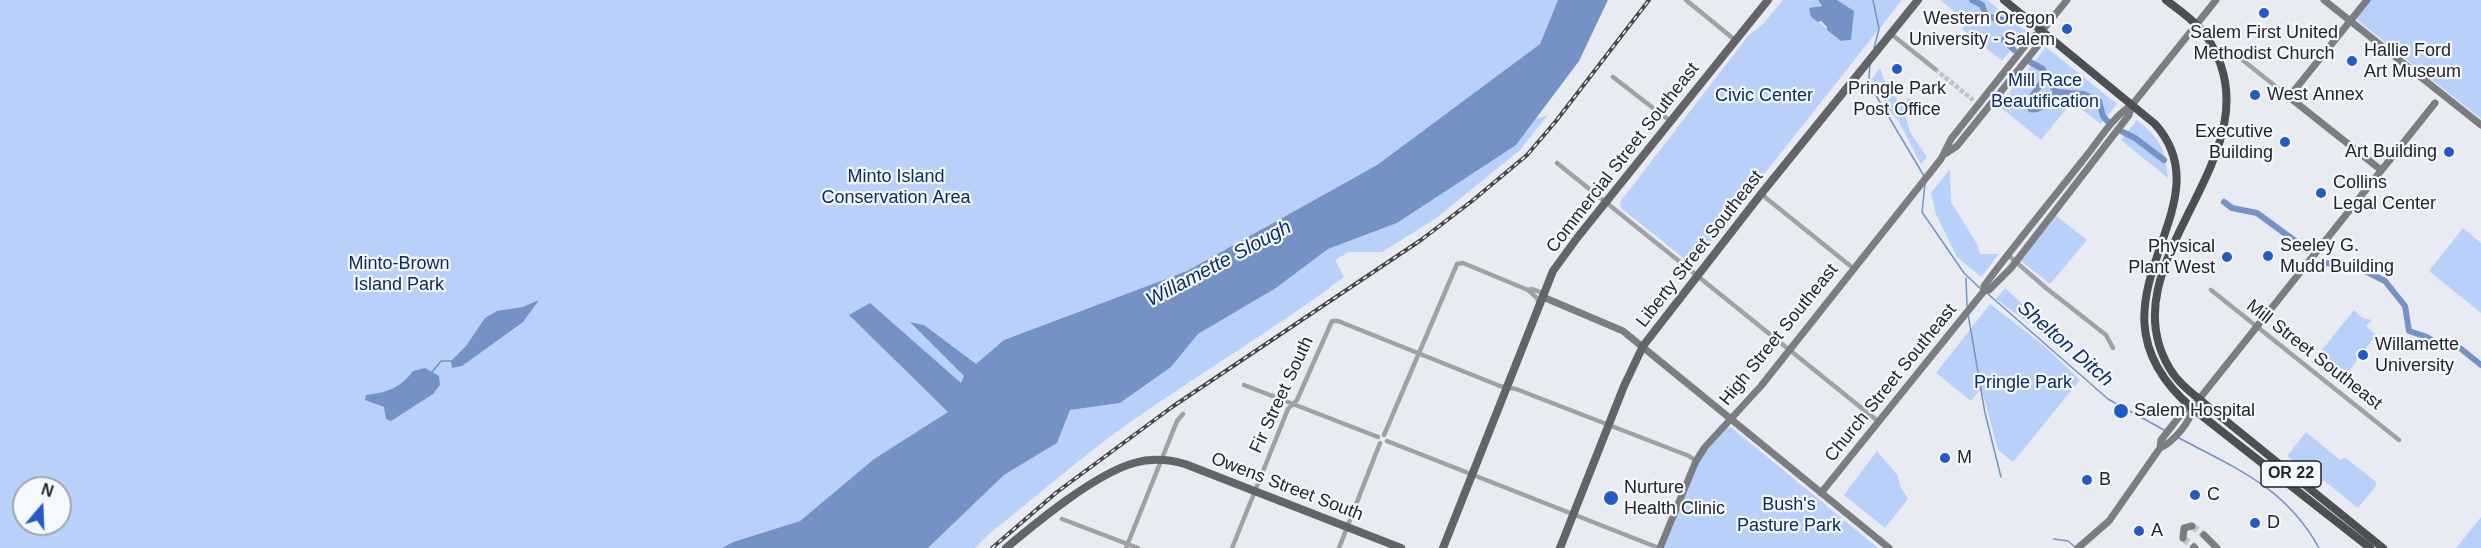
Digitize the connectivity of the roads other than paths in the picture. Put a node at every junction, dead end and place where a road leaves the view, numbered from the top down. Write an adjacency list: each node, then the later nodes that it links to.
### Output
1 (1686, 0): 14 (street)
2 (1768, 0): 14 (main road, Commercial Street Southeast)
3 (1918, 0): 12 (main road, Liberty Street Southeast)
4 (2004, 0): 13 (highway, OR 22)
5 (2067, 0): 13 (street, High Street Southeast)
6 (2166, 0): 11 (highway, OR 22)
7 (2216, 0): 11 (street, Church Street Southeast)
8 (2324, 0): 10 (street)
9 (2367, 0): 10 (street)
10 (2350, 21): 18 (street); 19 (street)
11 (2196, 25): 21 (street, Church Street Southeast); 44 (highway, OR 22)
12 (1894, 30): 16 (street); 27 (main road, Liberty Street Southeast)
13 (2041, 32): 21 (highway, OR 22); 24 (street, High Street Southeast); 24 (street, High Street Southeast)
14 (1735, 40): 22 (main road, Commercial Street Southeast)
15 (2230, 50): 19 (street)
16 (1935, 69)
17 (1613, 77): 22 (street)
18 (2442, 94): 20 (street); 23 (street)
19 (2289, 97): 26 (street)
20 (2435, 103): 26 (street)
21 (2132, 105): 29 (street, Church Street Southeast); 30 (street, Church Street Southeast); 46 (highway, OR 22)
22 (1670, 121): 28 (main road, Commercial Street Southeast)
23 (2481, 125)
24 (1945, 154): 31 (street, High Street Southeast)
25 (1557, 163): 28 (street)
26 (2381, 170): 37 (street)
27 (1761, 194): 31 (street); 32 (main road, Liberty Street Southeast)
28 (1606, 202): 32 (street); 36 (main road, Commercial Street Southeast)
29 (2008, 255): 30 (street); 33 (street, Church Street Southeast)
30 (2015, 262): 33 (street, Church Street Southeast); 39 (street)
31 (1853, 268): 40 (street, High Street Southeast)
32 (1698, 276): 38 (main road, Liberty Street Southeast); 40 (street)
33 (1992, 282): 49 (street, Church Street Southeast)
34 (1528, 290): 36 (street); 36 (street); 41 (street)
35 (2211, 290): 37 (street, Mill Street Southeast)
36 (1541, 301): 38 (street); 43 (main road, Commercial Street Southeast)
37 (2256, 327): 44 (street); 52 (street, Mill Street Southeast)
38 (1643, 346): 48 (street); 50 (main road, Liberty Street Southeast)
39 (2113, 348)
40 (1789, 350): 48 (street, High Street Southeast); 49 (street)
41 (1419, 354): 43 (street); 45 (street, Fir Street South); 51 (street)
42 (1244, 385): 45 (street)
43 (1506, 387): 50 (street); 58 (main road, Commercial Street Southeast)
44 (2199, 399): 46 (street); 80 (highway, OR 22)
45 (1293, 404): 51 (street); 59 (street, Fir Street South)
46 (2192, 408): 55 (street); 55 (street); 79 (highway, OR 22)
47 (1183, 414): 56 (street)
48 (1731, 418): 57 (street, High Street Southeast); 60 (street)
49 (1879, 422): 60 (street, Church Street Southeast)
50 (1608, 425): 57 (street); 61 (main road, Liberty Street Southeast)
51 (1381, 436): 53 (street); 54 (street)
52 (2400, 440)
53 (1387, 441): 54 (street); 58 (street)
54 (1380, 443): 64 (street)
55 (2160, 448): 77 (street)
56 (1161, 460): 59 (main road, Owens Street South); 67 (street); 68 (main road, Owens Street South)
57 (1696, 461): 75 (street, High Street Southeast)
58 (1472, 474): 61 (street); 73 (main road, Commercial Street Southeast)
59 (1255, 490): 64 (main road, Owens Street South); 70 (street, Fir Street South)
60 (1821, 493): 76 (street)
61 (1573, 514): 74 (main road, Liberty Street Southeast); 75 (street)
62 (1062, 519): 67 (street)
63 (2192, 526): 66 (street)
64 (1347, 527): 71 (street); 72 (main road, Owens Street South)
65 (2204, 535): 78 (street)
66 (2184, 538)
67 (1127, 546): 69 (street)
68 (1006, 548)
69 (1138, 548)
70 (1232, 548)
71 (1339, 548)
72 (1401, 548)
73 (1443, 548)
74 (1560, 548)
75 (1660, 548)
76 (1888, 548)
77 (2078, 548)
78 (2217, 548)
79 (2370, 548)
80 (2383, 548)

